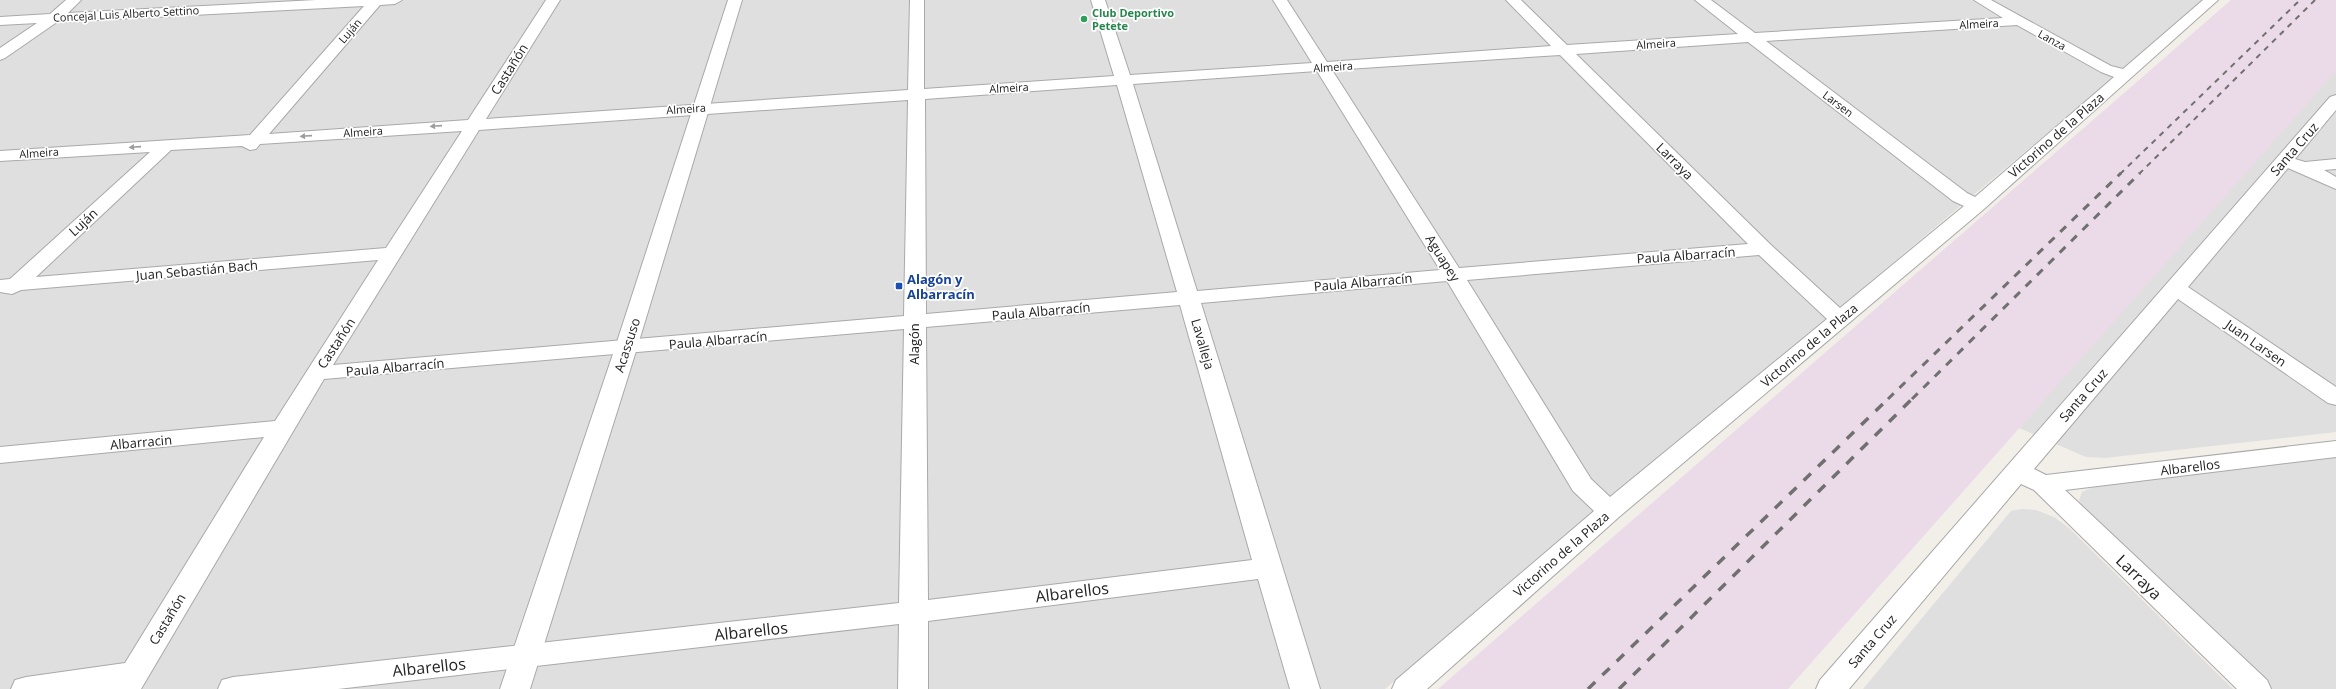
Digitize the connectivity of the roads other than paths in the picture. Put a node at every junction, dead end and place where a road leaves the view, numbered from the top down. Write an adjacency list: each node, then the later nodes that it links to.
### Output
1 (74, 0): 15 (street)
2 (184, 0): 14 (street)
3 (377, 0): 4 (street, Concejal Luis Alberto Settino); 14 (street, Concejal Luis Alberto Settino); 28 (street, Luján)
4 (395, 0)
5 (553, 0): 27 (street, Castañón)
6 (735, 0): 26 (street, Acassuso)
7 (917, 0): 24 (street, Alagón)
8 (1098, 0): 23 (street, Lavalleja)
9 (1280, 0): 21 (street, Aguapey)
10 (1513, 0): 19 (street, Larraya)
11 (1702, 0): 18 (street, Larsen)
12 (1981, 0): 17 (street, Lanza)
13 (2211, 0): 22 (street, Victorino de la Plaza)
14 (169, 12): 15 (street, Concejal Luis Alberto Settino)
15 (54, 18): 16 (street, Concejal Luis Alberto Settino); 20 (street)
16 (0, 21)
17 (2019, 21): 18 (street, Almeira); 22 (street, Lanza)
18 (1751, 37): 19 (street, Almeira); 38 (street, Larsen)
19 (1564, 50): 21 (street, Almeira); 39 (street, Larraya)
20 (0, 55)
21 (1322, 68): 23 (street, Almeira); 41 (street, Aguapey)
22 (2125, 75): 38 (street, Victorino de la Plaza)
23 (1124, 81): 24 (street, Almeira); 44 (street, Lavalleja)
24 (916, 93): 26 (street, Almeira); 47 (street, Alagón)
25 (2336, 100): 33 (street, Santa Cruz)
26 (703, 108): 27 (street, Almeira); 48 (street, Acassuso)
27 (470, 130): 28 (street, Almeira, one-way to 28); 30 (street, Almeira); 40 (street, Castañón)
28 (255, 139): 29 (street, Almeira); 30 (street, Luján)
29 (167, 145): 31 (street, Almeira, one-way to 31); 32 (street, Luján)
30 (243, 154): 32 (street, Almeira)
31 (0, 156)
32 (149, 160): 36 (street, Almeira); 42 (street, Luján)
33 (2284, 161): 35 (street); 43 (street, Santa Cruz)
34 (2336, 164): 35 (street)
35 (2304, 167): 37 (street)
36 (0, 169)
37 (2336, 184)
38 (1977, 205): 46 (street, Victorino de la Plaza)
39 (1764, 249): 41 (street, Paula Albarracín); 46 (street, Larraya)
40 (394, 253): 42 (street, Juan Sebastián Bach); 49 (street, Castañón)
41 (1453, 274): 44 (street, Paula Albarracín); 56 (street, Aguapey)
42 (8, 286): 45 (street, Luján)
43 (2176, 288): 50 (street, Juan Larsen); 54 (street, Santa Cruz)
44 (1190, 298): 47 (street, Paula Albarracín); 57 (street, Lavalleja)
45 (0, 300)
46 (1840, 319): 56 (street, Victorino de la Plaza)
47 (914, 322): 48 (street, Paula Albarracín); 58 (street, Alagón)
48 (626, 348): 49 (street, Paula Albarracín); 59 (street, Acassuso)
49 (317, 373): 51 (street, Castañón)
50 (2336, 398)
51 (282, 428): 53 (street, Albarracin); 60 (street, Castañón)
52 (2336, 449): 55 (street, Albarellos)
53 (0, 455)
54 (2018, 472): 55 (street, Larraya); 67 (street, Santa Cruz)
55 (2043, 484): 68 (street, Larraya)
56 (1610, 511): 66 (street, Victorino de la Plaza)
57 (1267, 568): 58 (street, Albarellos); 65 (street, Lavalleja)
58 (913, 612): 59 (street, Albarellos); 64 (street, Alagón)
59 (525, 656): 62 (street, Albarellos); 63 (street, Acassuso)
60 (129, 681): 61 (street)
61 (26, 689)
62 (234, 689)
63 (515, 689)
64 (913, 689)
65 (1305, 689)
66 (1407, 689)
67 (1830, 689)
68 (2256, 689)

